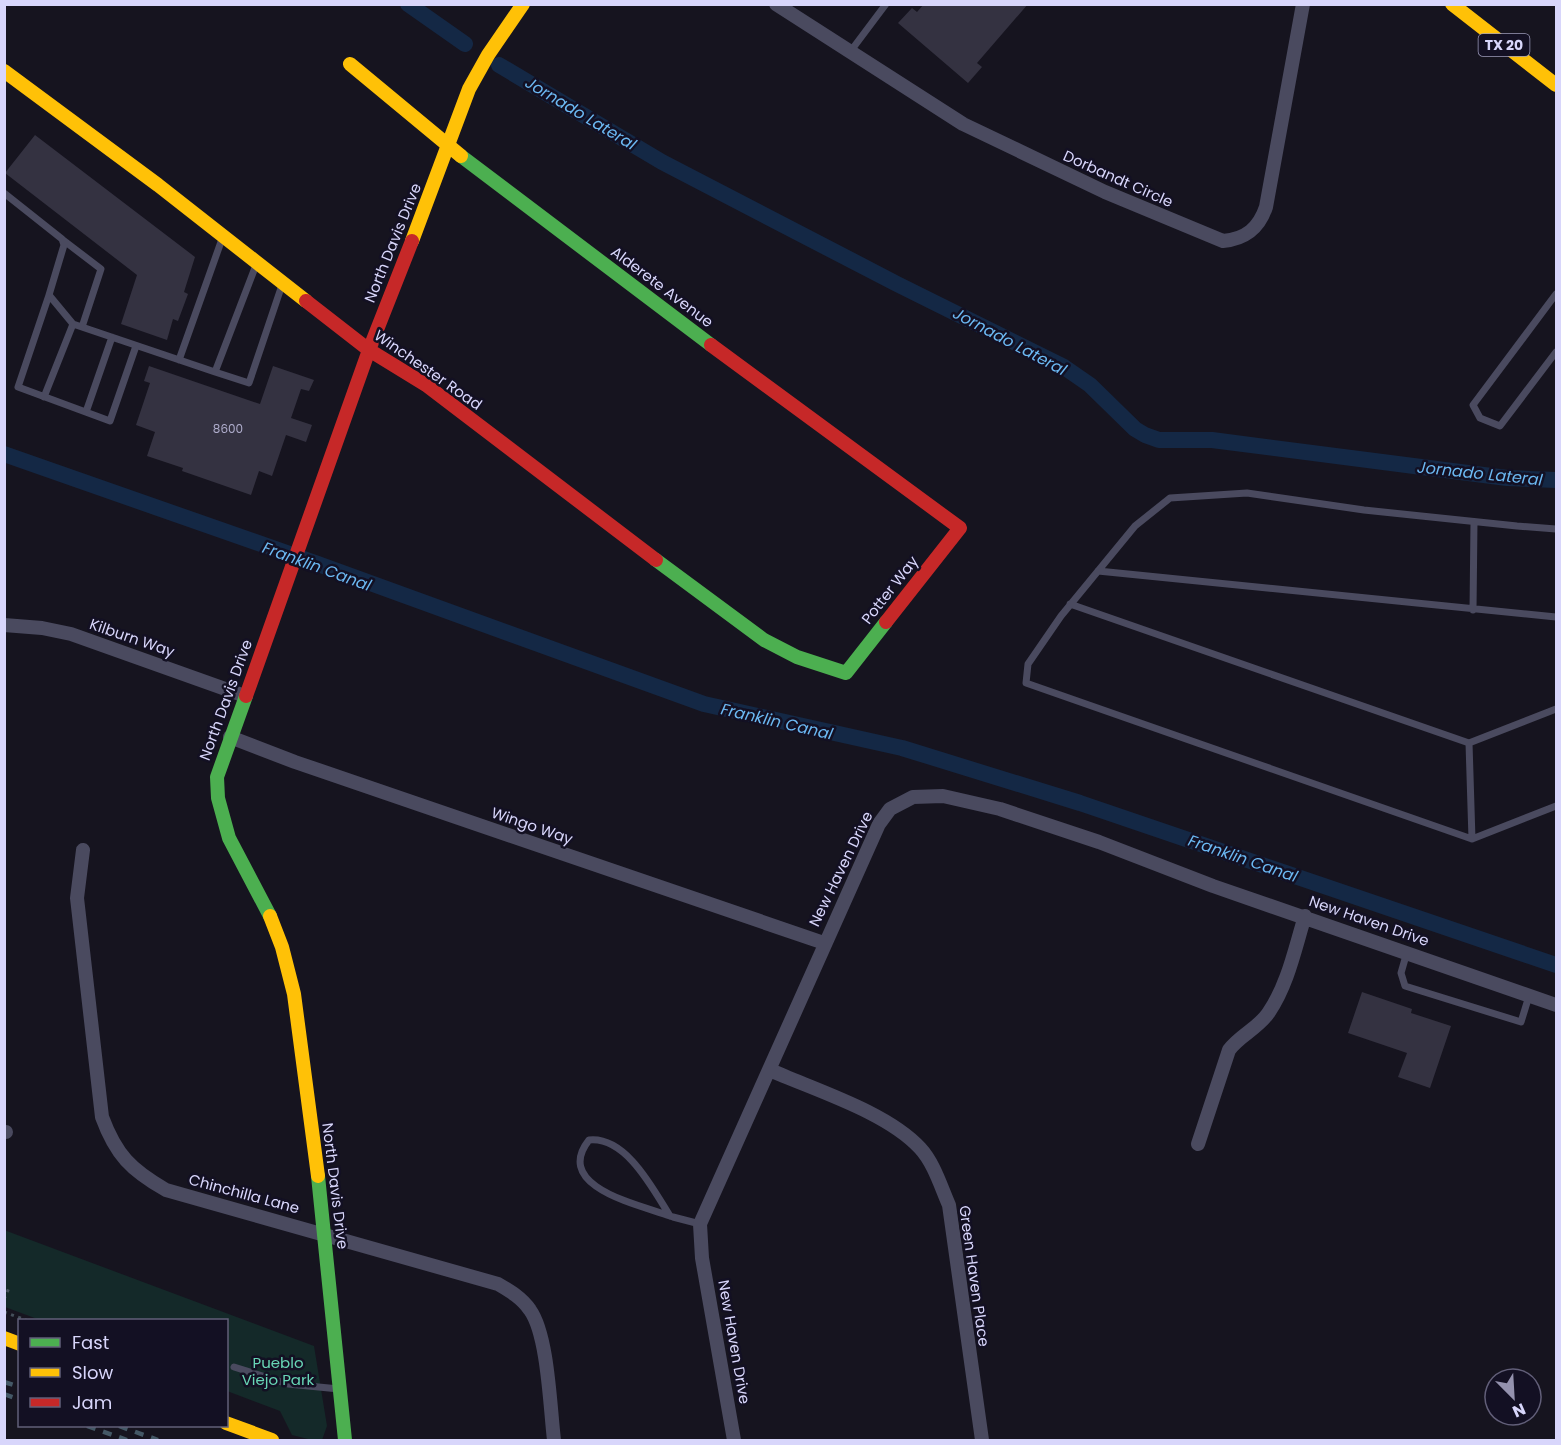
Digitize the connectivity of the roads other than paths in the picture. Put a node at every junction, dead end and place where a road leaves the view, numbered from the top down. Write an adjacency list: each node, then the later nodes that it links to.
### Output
1 (523, 4): 10 (street, North Davis Drive)
2 (776, 4): 6 (street, Dorbandt Circle)
3 (886, 4): 6 (lane)
4 (1303, 4): 6 (street, Dorbandt Circle)
5 (1452, 4): 9 (street, TX 20)
6 (850, 52)
7 (350, 64): 10 (street, Alderete Avenue)
8 (4, 70): 12 (street, Winchester Road)
9 (1557, 85)
10 (449, 147): 22 (street, North Davis Drive); 29 (street, Alderete Avenue)
11 (4, 193): 13 (lane)
12 (223, 236): 14 (street, Winchester Road); 24 (lane)
13 (62, 239): 17 (lane); 19 (lane)
14 (257, 262): 15 (street, Winchester Road); 25 (lane)
15 (283, 283): 22 (street, Winchester Road); 25 (lane)
16 (1557, 294): 23 (lane)
17 (49, 295): 18 (lane); 26 (lane)
18 (73, 324): 19 (lane); 26 (lane)
19 (82, 327): 20 (lane)
20 (112, 337): 21 (lane); 27 (lane)
21 (136, 346): 24 (lane); 27 (lane)
22 (369, 350): 36 (street, Winchester Road); 37 (street, North Davis Drive)
23 (1557, 352)
24 (179, 360): 25 (lane)
25 (215, 372)
26 (44, 396): 27 (lane)
27 (86, 412)
28 (1474, 522): 30 (lane); 31 (lane); 33 (lane)
29 (960, 528): 36 (street, Potter Way)
30 (1557, 529)
31 (1098, 571): 32 (lane); 33 (lane)
32 (1070, 604): 40 (lane); 42 (lane)
33 (1473, 610): 34 (lane)
34 (1557, 617)
35 (4, 625): 37 (street, Kilburn Way)
36 (846, 673)
37 (245, 696): 39 (street, North Davis Drive)
38 (1557, 709): 40 (lane)
39 (230, 737): 45 (street, Wingo Way); 53 (street, North Davis Drive)
40 (1468, 743): 42 (lane)
41 (1557, 806): 42 (lane)
42 (1472, 839)
43 (83, 850): 53 (street, Chinchilla Lane)
44 (1305, 916): 45 (street, New Haven Drive); 46 (street, New Haven Drive); 50 (street)
45 (824, 943): 49 (street, New Haven Drive)
46 (1407, 952): 47 (street, New Haven Drive); 47 (lane)
47 (1529, 996): 48 (street, New Haven Drive)
48 (1557, 1005)
49 (770, 1070): 52 (street, New Haven Drive); 61 (street, Green Haven Place)
50 (1198, 1144)
51 (670, 1216): 51 (lane); 52 (lane)
52 (700, 1224): 60 (street, New Haven Drive)
53 (325, 1234): 55 (street, North Davis Drive); 59 (street, Chinchilla Lane)
54 (234, 1366): 55 (lane)
55 (341, 1389): 58 (street, North Davis Drive)
56 (228, 1424): 57 (street)
57 (272, 1440)
58 (345, 1440)
59 (554, 1440)
60 (734, 1440)
61 (982, 1440)

